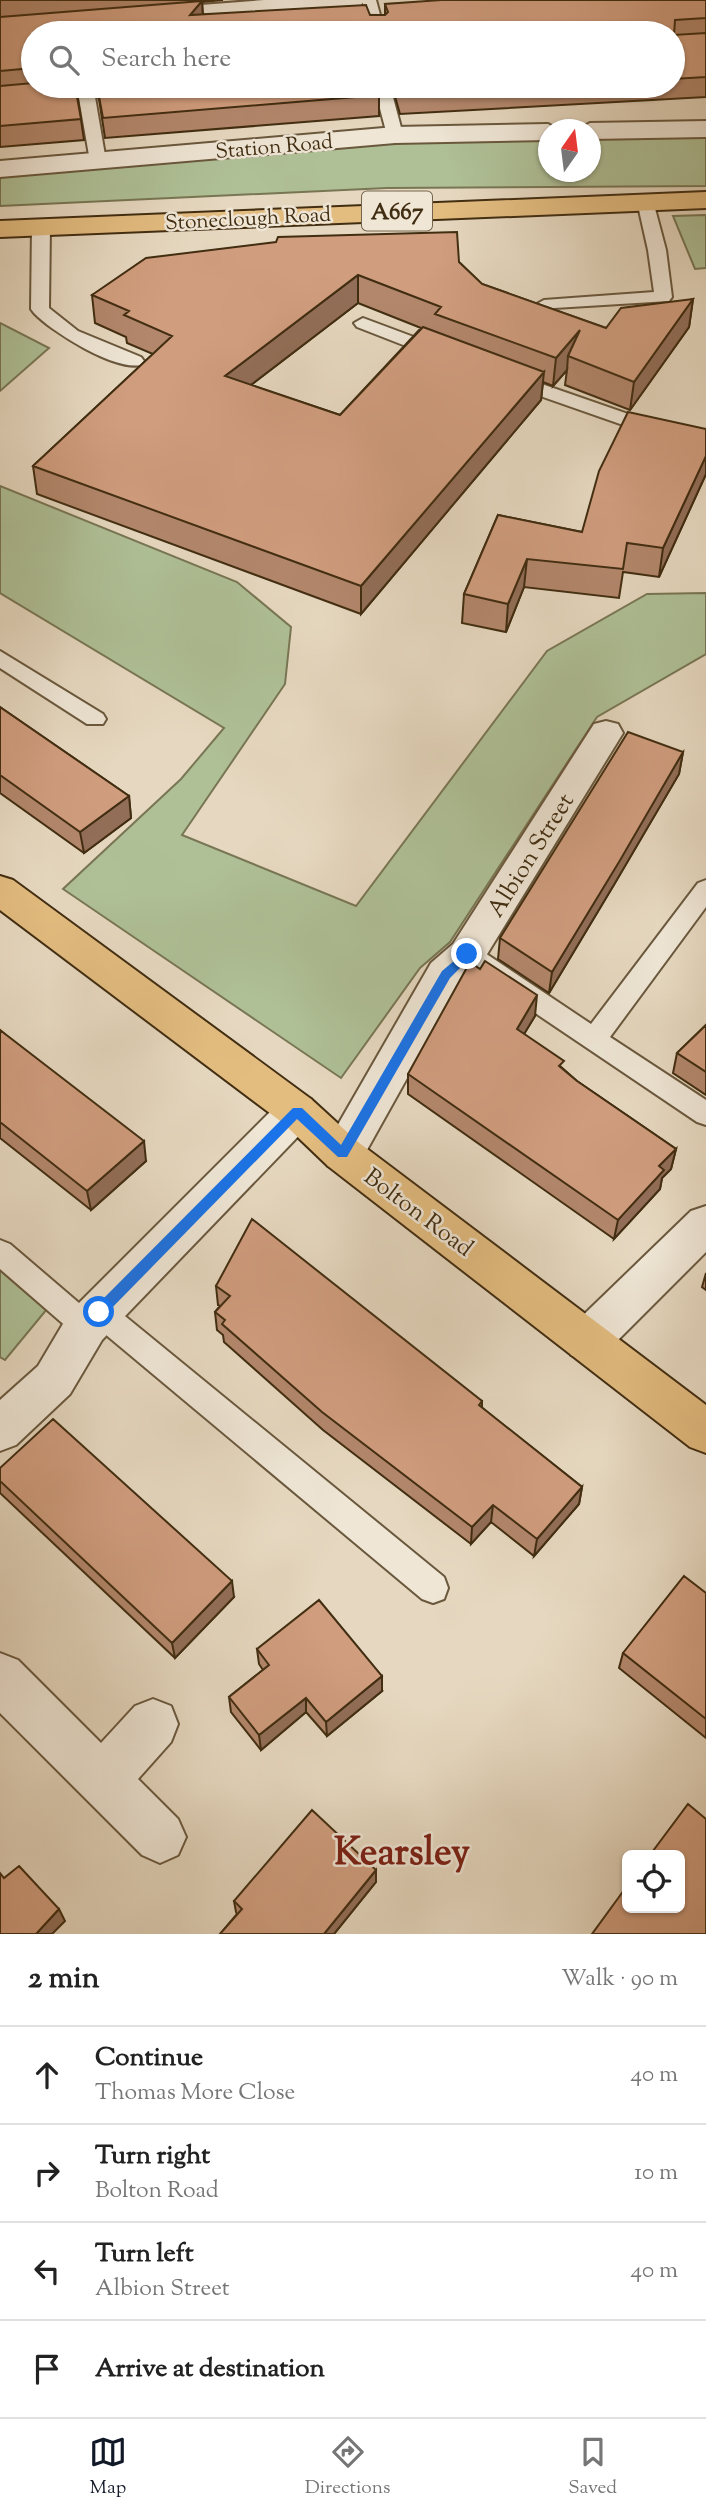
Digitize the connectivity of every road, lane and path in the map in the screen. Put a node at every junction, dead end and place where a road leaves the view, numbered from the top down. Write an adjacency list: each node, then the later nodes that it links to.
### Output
1 (369, 0): 4 (lane)
2 (339, 1): 3 (street)
3 (125, 18)
4 (375, 21)
5 (21, 98): 8 (lane)
6 (87, 98): 13 (lane)
7 (385, 98): 12 (lane)
8 (0, 99)
9 (706, 129): 10 (street)
10 (601, 131)
11 (538, 132): 12 (street, Station Road)
12 (395, 135): 13 (street, Station Road)
13 (98, 161): 14 (street, Station Road)
14 (0, 169)
15 (706, 200): 16 (main road, Stoneclough Road / A667)
16 (645, 201): 17 (main road, Stoneclough Road / A667); 19 (lane)
17 (41, 227): 18 (main road, Stoneclough Road / A667); 22 (lane)
18 (0, 229)
19 (544, 305)
20 (363, 323): 21 (lane)
21 (454, 358)
22 (135, 361)
23 (493, 373): 24 (lane)
24 (706, 448)
25 (0, 658): 26 (lane)
26 (95, 719)
27 (606, 733): 30 (street, Albion Street)
28 (706, 889): 31 (lane)
29 (0, 890): 32 (main road, Bolton Road)
30 (467, 954): 31 (lane); 34 (street, Albion Street)
31 (594, 1039): 33 (lane)
32 (297, 1111): 34 (main road, Bolton Road); 37 (street)
33 (706, 1114)
34 (343, 1154): 38 (main road, Bolton Road)
35 (706, 1224): 38 (street)
36 (0, 1252): 37 (lane)
37 (93, 1319): 39 (street); 41 (lane)
38 (587, 1341): 40 (main road, Bolton Road)
39 (0, 1430)
40 (706, 1432)
41 (433, 1588)
42 (0, 1678): 44 (street)
43 (153, 1724): 44 (street)
44 (102, 1780): 45 (street)
45 (160, 1837)

